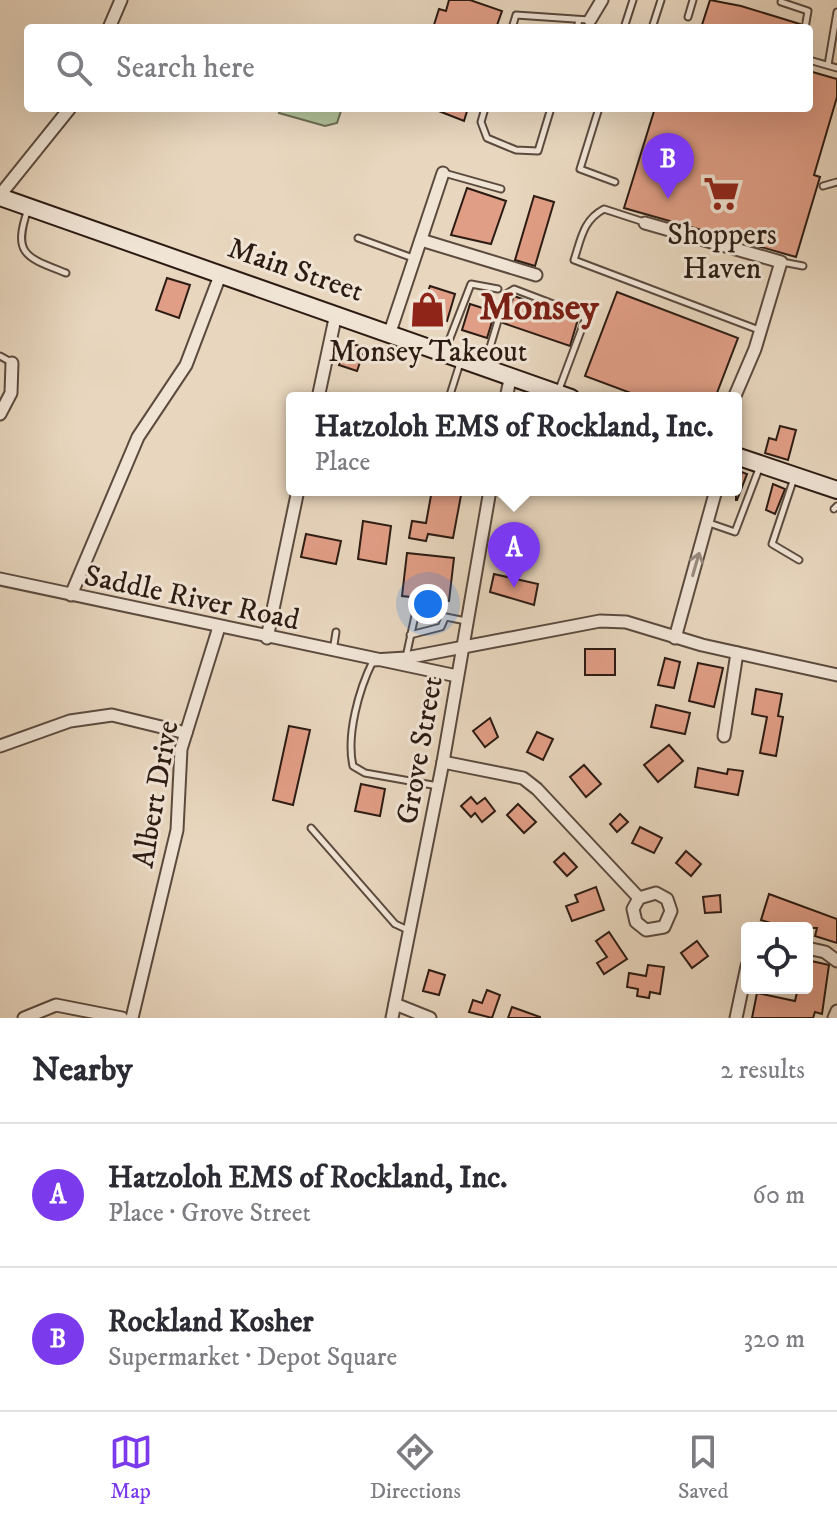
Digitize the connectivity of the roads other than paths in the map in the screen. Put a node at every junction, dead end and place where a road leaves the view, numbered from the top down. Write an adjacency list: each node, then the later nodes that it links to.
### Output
1 (121, 0): 13 (street)
2 (602, 0): 12 (street)
3 (633, 0): 16 (lane)
4 (661, 0): 17 (lane)
5 (693, 0): 11 (lane)
6 (773, 0): 8 (lane)
7 (810, 0): 9 (lane)
8 (781, 1): 9 (lane)
9 (808, 11): 18 (lane)
10 (837, 12): 20 (lane)
11 (688, 17)
12 (585, 20): 14 (lane); 15 (lane)
13 (111, 24)
14 (513, 24)
15 (581, 24)
16 (625, 24)
17 (653, 24)
18 (806, 24)
19 (813, 61): 20 (lane)
20 (828, 65): 21 (lane)
21 (837, 68)
22 (67, 112): 31 (street)
23 (484, 112): 24 (lane)
24 (550, 112)
25 (598, 112): 27 (lane)
26 (443, 173): 30 (lane); 35 (street)
27 (615, 182)
28 (837, 182): 29 (lane)
29 (823, 186)
30 (501, 189)
31 (0, 196): 32 (main road, Main Street)
32 (28, 208): 39 (lane); 40 (main road, Main Street)
33 (645, 223): 37 (street); 44 (lane)
34 (358, 238): 36 (lane)
35 (421, 240): 36 (street); 41 (street)
36 (414, 258): 45 (street)
37 (781, 262): 38 (lane); 44 (street)
38 (803, 266)
39 (66, 273)
40 (221, 273): 43 (main road, Main Street); 69 (street)
41 (536, 275)
42 (498, 289): 46 (lane)
43 (336, 314): 45 (main road, Main Street); 52 (street)
44 (760, 330): 57 (street)
45 (390, 332): 46 (main road, Main Street)
46 (444, 352): 48 (main road, Main Street)
47 (0, 356): 49 (lane)
48 (462, 358): 50 (main road, Main Street); 53 (lane)
49 (12, 363): 58 (street)
50 (485, 366): 51 (main road, Main Street); 56 (lane)
51 (511, 375): 54 (street); 55 (main road, Main Street)
52 (319, 392)
53 (451, 392)
54 (507, 392)
55 (555, 392)
56 (566, 392)
57 (736, 392)
58 (0, 414)
59 (742, 458): 60 (main road)
60 (760, 466): 61 (main road); 66 (lane)
61 (795, 477): 62 (main road); 67 (lane)
62 (837, 490)
63 (297, 496): 75 (street)
64 (489, 496): 71 (street, Grove Street)
65 (715, 496): 66 (street)
66 (708, 523): 76 (street, one-way to 66)
67 (799, 560)
68 (0, 579): 69 (street, Saddle River Road)
69 (71, 595): 72 (street, Saddle River Road)
70 (445, 618): 71 (lane); 74 (lane); 74 (lane)
71 (466, 621): 77 (street, Grove Street)
72 (219, 627): 75 (street, Saddle River Road); 84 (street, Albert Drive)
73 (336, 632): 78 (lane)
74 (410, 635): 80 (lane)
75 (267, 638): 78 (street, Saddle River Road)
76 (675, 638): 77 (street, Saddle River Road); 79 (street, Saddle River Road)
77 (463, 644): 80 (street, Saddle River Road); 83 (street, Grove Street)
78 (333, 652): 81 (street, Saddle River Road)
79 (737, 653): 82 (street, Saddle River Road); 85 (street)
80 (406, 658): 81 (street, Saddle River Road)
81 (373, 660): 83 (street, Saddle River Road); 88 (lane)
82 (837, 675)
83 (457, 676): 87 (street, Grove Street)
84 (186, 733): 86 (street); 99 (street, Albert Drive)
85 (724, 736)
86 (0, 746)
87 (443, 762): 88 (street, Grove Street); 90 (street)
88 (438, 786): 91 (street, Grove Street)
89 (311, 828): 91 (lane)
90 (639, 898)
91 (409, 931): 95 (street, Grove Street)
92 (813, 949): 93 (street)
93 (837, 961)
94 (741, 994): 102 (street)
95 (395, 1004): 100 (street, Grove Street); 101 (street)
96 (837, 1011): 103 (street)
97 (24, 1018): 98 (street)
98 (122, 1018)
99 (132, 1018)
100 (392, 1018)
101 (430, 1018)
102 (736, 1018)
103 (834, 1018)

